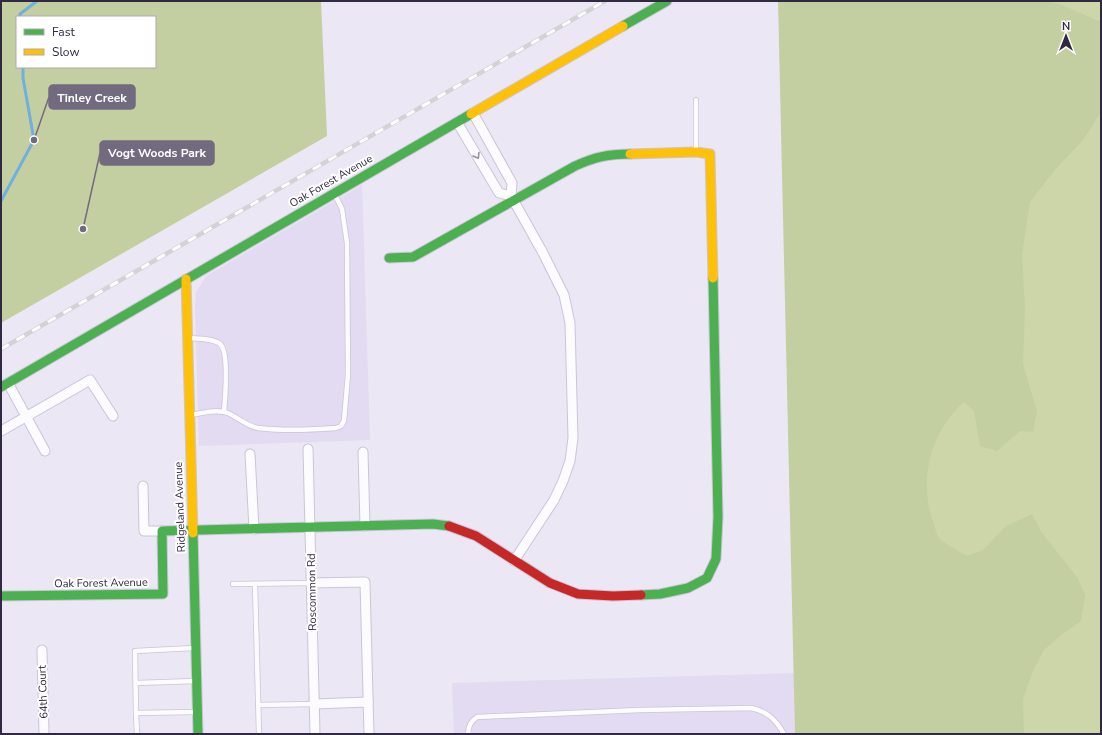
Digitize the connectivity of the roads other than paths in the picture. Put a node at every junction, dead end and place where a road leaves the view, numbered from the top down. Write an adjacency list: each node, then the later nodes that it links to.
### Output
1 (667, 1): 3 (street, Oak Forest Avenue)
2 (696, 100): 5 (lane)
3 (473, 113): 4 (street, Oak Forest Avenue); 7 (street)
4 (457, 122): 6 (street, Oak Forest Avenue); 7 (street, one-way to 7)
5 (696, 152): 7 (street); 27 (street)
6 (334, 194): 9 (street, Oak Forest Avenue); 12 (lane)
7 (512, 198): 8 (street); 27 (street)
8 (389, 258)
9 (186, 279): 10 (street, Ridgeland Avenue); 11 (street, Oak Forest Avenue)
10 (187, 338): 12 (lane); 13 (street, Ridgeland Avenue)
11 (5, 385): 14 (street, Oak Forest Avenue)
12 (224, 412): 13 (lane)
13 (189, 415): 26 (street, Ridgeland Avenue)
14 (26, 416): 15 (street); 16 (street); 18 (street, Oak Forest Avenue)
15 (113, 416)
16 (1, 430)
17 (308, 449): 23 (street, Roscommon Rd)
18 (45, 451)
19 (363, 452): 22 (street)
20 (250, 454): 24 (street)
21 (143, 486): 25 (street)
22 (365, 526): 23 (street); 27 (street)
23 (310, 528): 24 (street); 28 (street, Roscommon Rd)
24 (254, 529): 26 (street)
25 (162, 531): 26 (street); 31 (street, Oak Forest Avenue)
26 (192, 531): 32 (street, Ridgeland Avenue)
27 (514, 561)
28 (311, 583): 30 (lane); 36 (street); 37 (street, Roscommon Rd)
29 (233, 584): 30 (lane)
30 (255, 584): 38 (lane)
31 (1, 596)
32 (196, 648): 34 (street, Ridgeland Avenue); 35 (lane)
33 (42, 650): 41 (street, 64th Court)
34 (196, 681): 35 (lane); 39 (street, Ridgeland Avenue)
35 (136, 683): 40 (lane)
36 (368, 702): 37 (street); 46 (street)
37 (315, 704): 38 (lane); 45 (street, Roscommon Rd)
38 (258, 705): 44 (lane)
39 (197, 712): 40 (lane); 43 (street, Ridgeland Avenue)
40 (136, 713): 42 (lane)
41 (44, 734)
42 (137, 734)
43 (198, 734)
44 (258, 734)
45 (315, 734)
46 (369, 734)
47 (468, 734): 48 (lane)
48 (784, 734)

